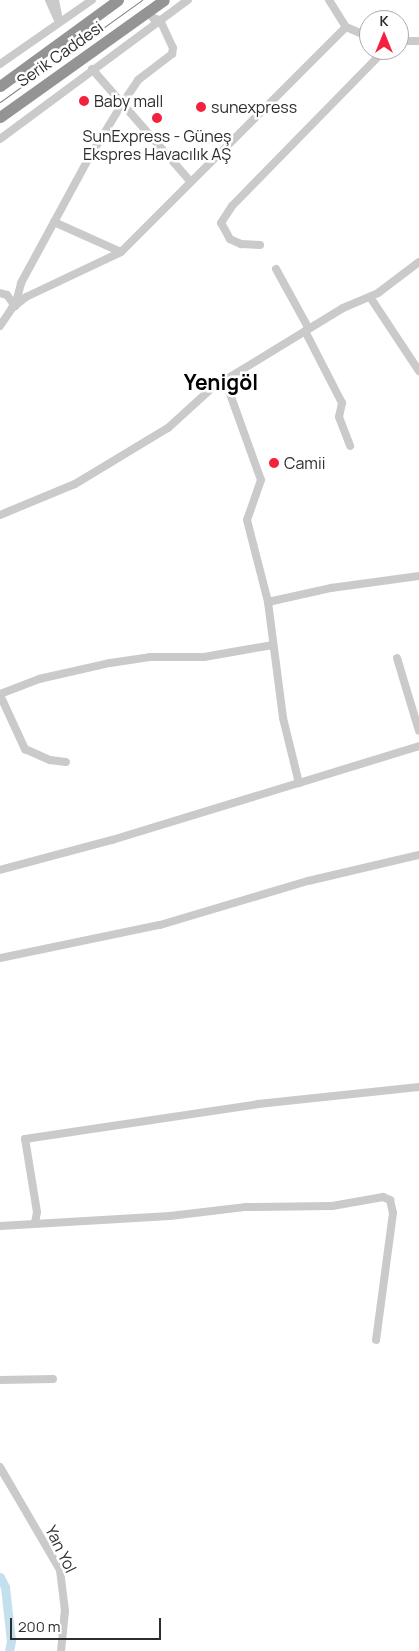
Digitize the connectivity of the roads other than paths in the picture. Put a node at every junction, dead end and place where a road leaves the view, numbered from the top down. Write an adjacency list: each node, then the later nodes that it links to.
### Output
1 (49, 0): 11 (street)
2 (55, 0): 11 (street)
3 (92, 0): 11 (street)
4 (118, 0): 17 (highway, Serik Caddesi)
5 (188, 0): 9 (street)
6 (328, 0): 12 (street)
7 (162, 1): 8 (highway, Serik Caddesi); 9 (street)
8 (148, 11): 10 (street); 19 (highway, Serik Caddesi)
9 (168, 14): 10 (street)
10 (160, 20): 16 (street); 18 (street)
11 (59, 22): 15 (street)
12 (346, 27): 13 (street); 21 (street)
13 (359, 33)
14 (375, 60): 23 (street)
15 (0, 64)
16 (92, 69): 18 (street); 20 (street)
17 (0, 86)
18 (122, 104): 21 (street); 22 (street)
19 (1, 117)
20 (0, 139)
21 (190, 181): 24 (street)
22 (54, 222): 24 (street); 29 (street)
23 (260, 244)
24 (121, 252): 29 (street)
25 (419, 262): 28 (street)
26 (276, 269): 31 (street)
27 (0, 293): 29 (street)
28 (370, 297): 31 (street); 32 (street)
29 (15, 306): 30 (street)
30 (0, 326)
31 (307, 330): 33 (street); 34 (street)
32 (419, 371)
33 (225, 380): 35 (street); 37 (street)
34 (350, 446)
35 (0, 515)
36 (419, 576): 37 (street)
37 (268, 602): 38 (street)
38 (274, 644): 40 (street); 44 (street)
39 (397, 658): 41 (street)
40 (0, 695): 43 (street)
41 (419, 731)
42 (419, 746): 44 (street)
43 (66, 762)
44 (299, 783): 46 (street)
45 (419, 855): 47 (street)
46 (0, 870)
47 (0, 958)
48 (419, 1087): 49 (street)
49 (35, 1224): 50 (street); 51 (street)
50 (0, 1226)
51 (376, 1340)
52 (53, 1379): 53 (street)
53 (0, 1380)
54 (0, 1468): 55 (street, Yan Yol)
55 (61, 1651)

